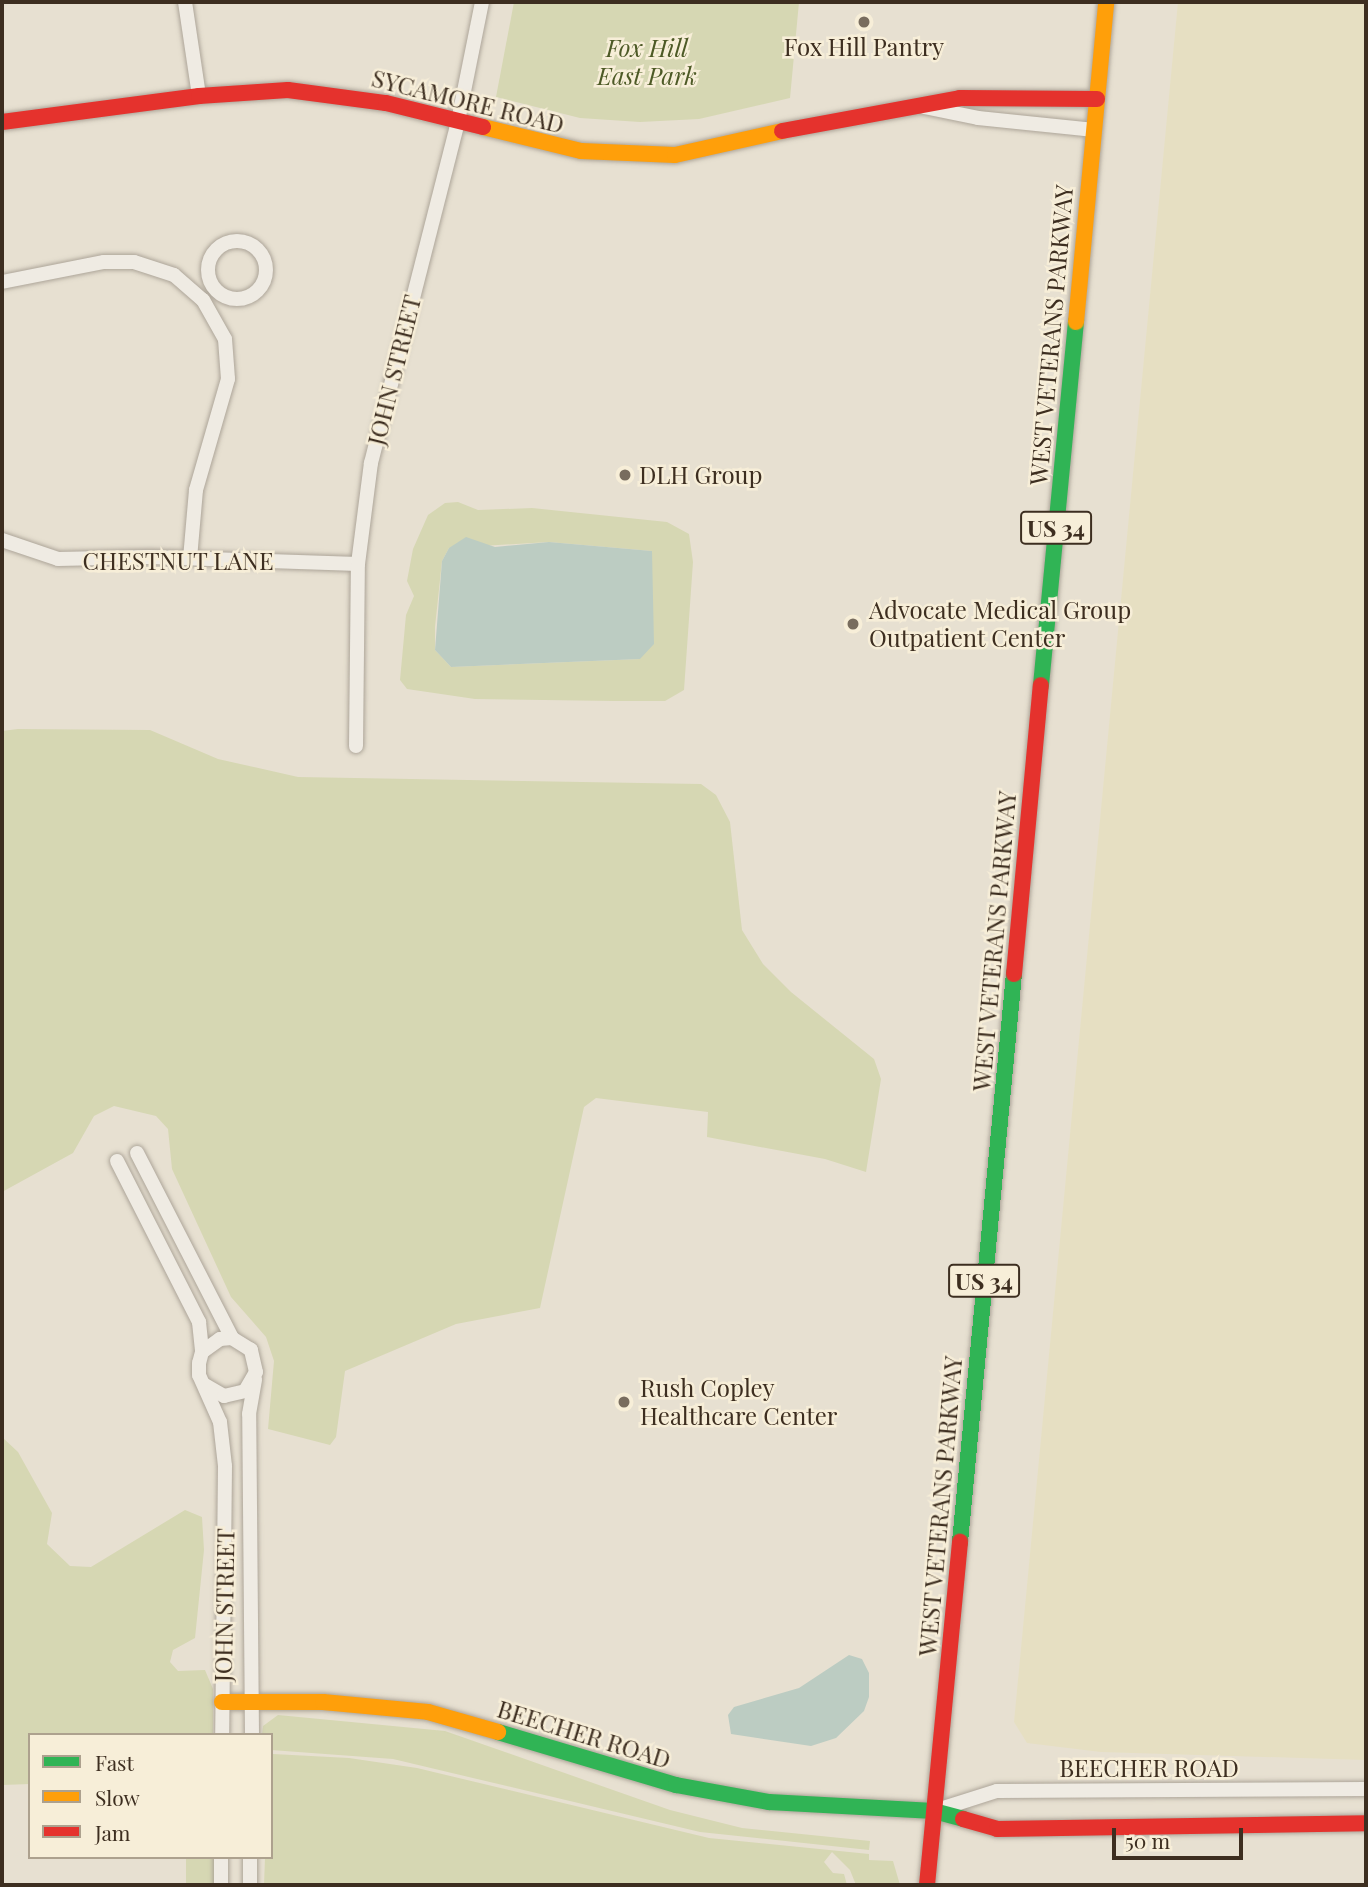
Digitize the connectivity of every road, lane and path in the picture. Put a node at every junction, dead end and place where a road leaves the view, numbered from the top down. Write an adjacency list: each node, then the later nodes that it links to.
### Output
1 (185, 2): 4 (street)
2 (482, 2): 7 (street, JOHN STREET)
3 (1106, 2): 5 (street, WEST VETERANS PARKWAY / US 34)
4 (199, 96): 7 (street, SYCAMORE ROAD); 8 (street, SYCAMORE ROAD)
5 (1097, 99): 6 (street, SYCAMORE ROAD); 9 (street, WEST VETERANS PARKWAY / US 34)
6 (919, 106): 7 (street, SYCAMORE ROAD); 9 (street, SYCAMORE ROAD)
7 (458, 121): 15 (street, JOHN STREET)
8 (2, 122)
9 (1094, 130): 30 (street, WEST VETERANS PARKWAY / US 34)
10 (2, 282): 12 (street)
11 (215, 290): 11 (street); 12 (street)
12 (203, 300): 14 (street)
13 (2, 540): 14 (street, CHESTNUT LANE)
14 (190, 558): 15 (street, CHESTNUT LANE)
15 (358, 564): 16 (street, JOHN STREET)
16 (355, 746)
17 (136, 1153): 19 (street)
18 (117, 1161): 20 (street)
19 (232, 1338): 20 (street); 21 (street)
20 (202, 1352): 22 (street)
21 (256, 1372): 22 (street); 24 (street, JOHN STREET)
22 (205, 1385): 23 (street, JOHN STREET)
23 (225, 1476): 24 (street); 26 (street, JOHN STREET)
24 (249, 1476): 25 (street, JOHN STREET)
25 (253, 1701): 26 (street, BEECHER ROAD); 28 (street, JOHN STREET); 30 (street, BEECHER ROAD)
26 (222, 1702): 27 (street, JOHN STREET)
27 (222, 1733)
28 (252, 1733)
29 (1366, 1789): 30 (street, BEECHER ROAD)
30 (934, 1811): 31 (street, BEECHER ROAD); 36 (street, WEST VETERANS PARKWAY / US 34)
31 (1366, 1823)
32 (221, 1859): 34 (street)
33 (250, 1859): 35 (street)
34 (221, 1885)
35 (250, 1885)
36 (927, 1885)

